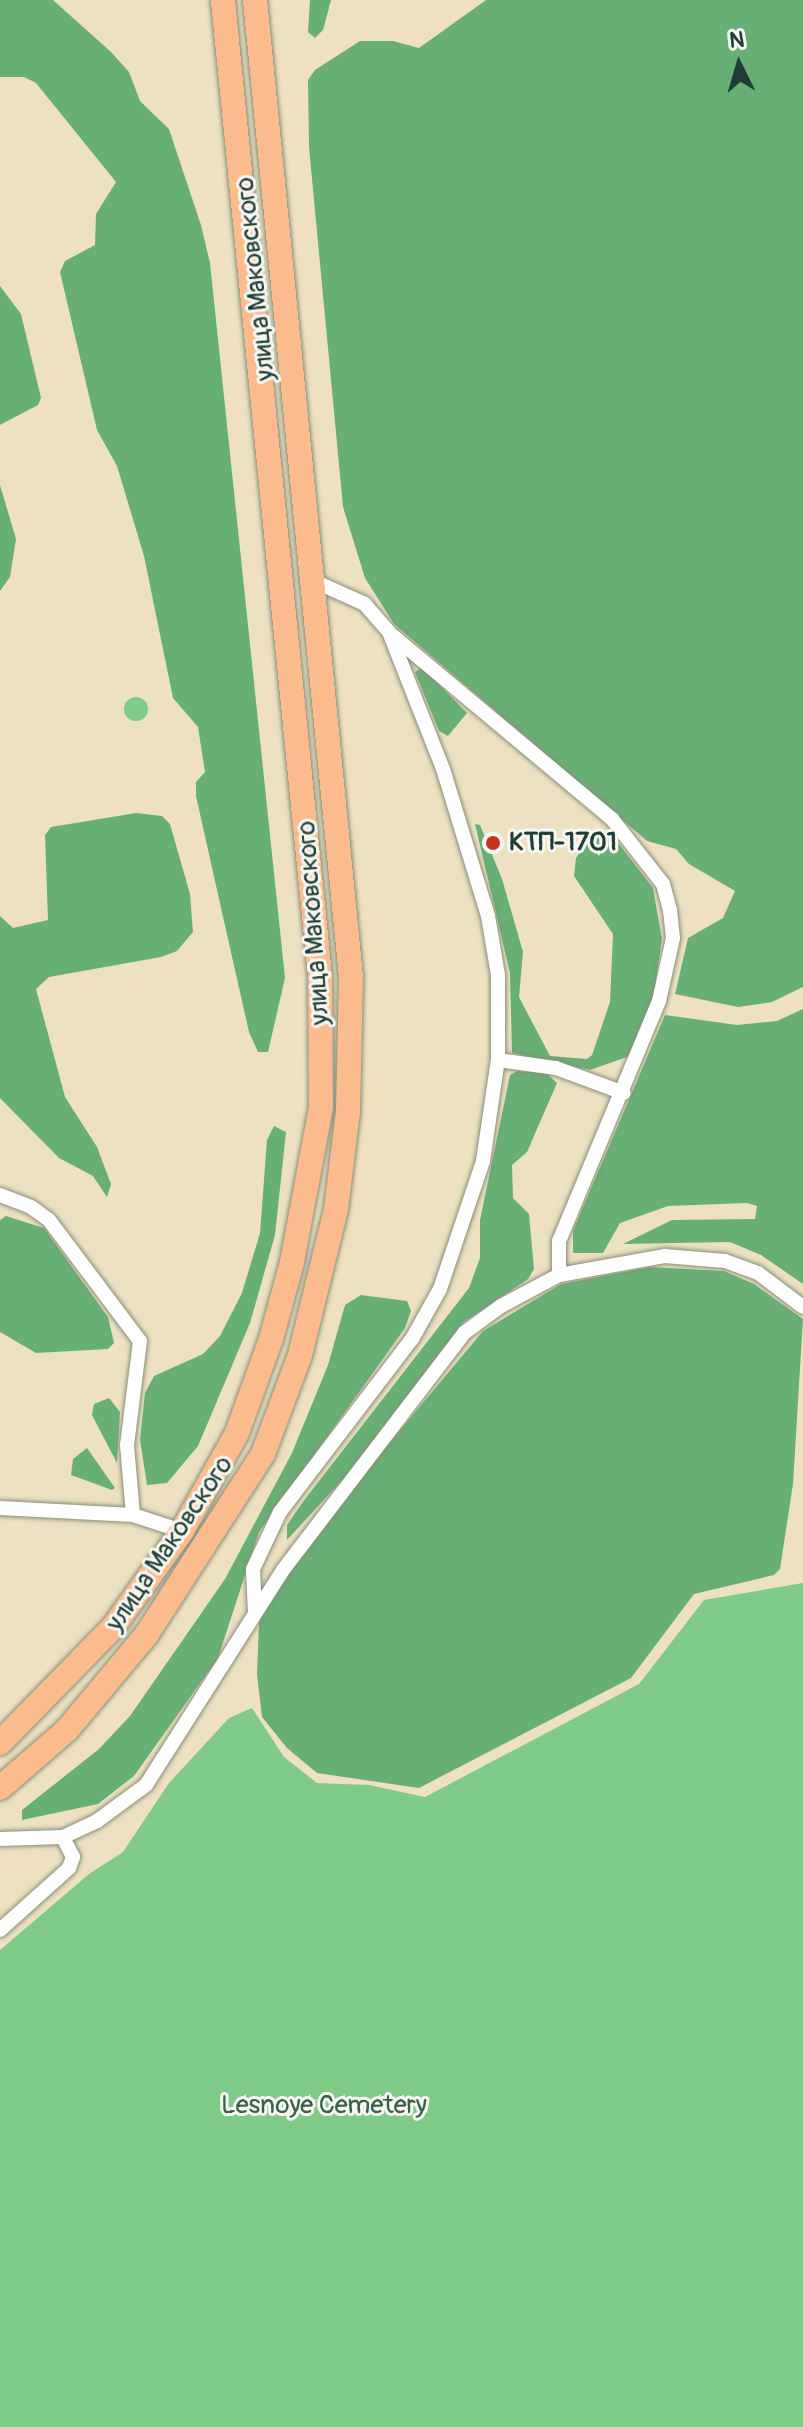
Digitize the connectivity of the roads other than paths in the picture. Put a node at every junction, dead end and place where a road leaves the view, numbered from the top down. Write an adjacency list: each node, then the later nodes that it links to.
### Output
1 (223, 0): 12 (highway, улица Маковского)
2 (255, 0): 3 (highway, улица Маковского)
3 (316, 582): 4 (street); 15 (highway, улица Маковского)
4 (389, 632): 5 (street); 6 (street)
5 (498, 1060): 6 (street); 13 (street)
6 (624, 1093): 8 (street)
7 (3, 1193): 11 (street)
8 (559, 1275): 9 (street); 13 (street)
9 (803, 1307)
10 (0, 1508): 11 (street)
11 (133, 1515): 12 (street)
12 (182, 1531): 14 (highway, улица Маковского)
13 (255, 1613): 16 (street)
14 (0, 1743)
15 (0, 1788)
16 (63, 1837): 17 (street); 18 (street)
17 (0, 1839)
18 (0, 1930)

